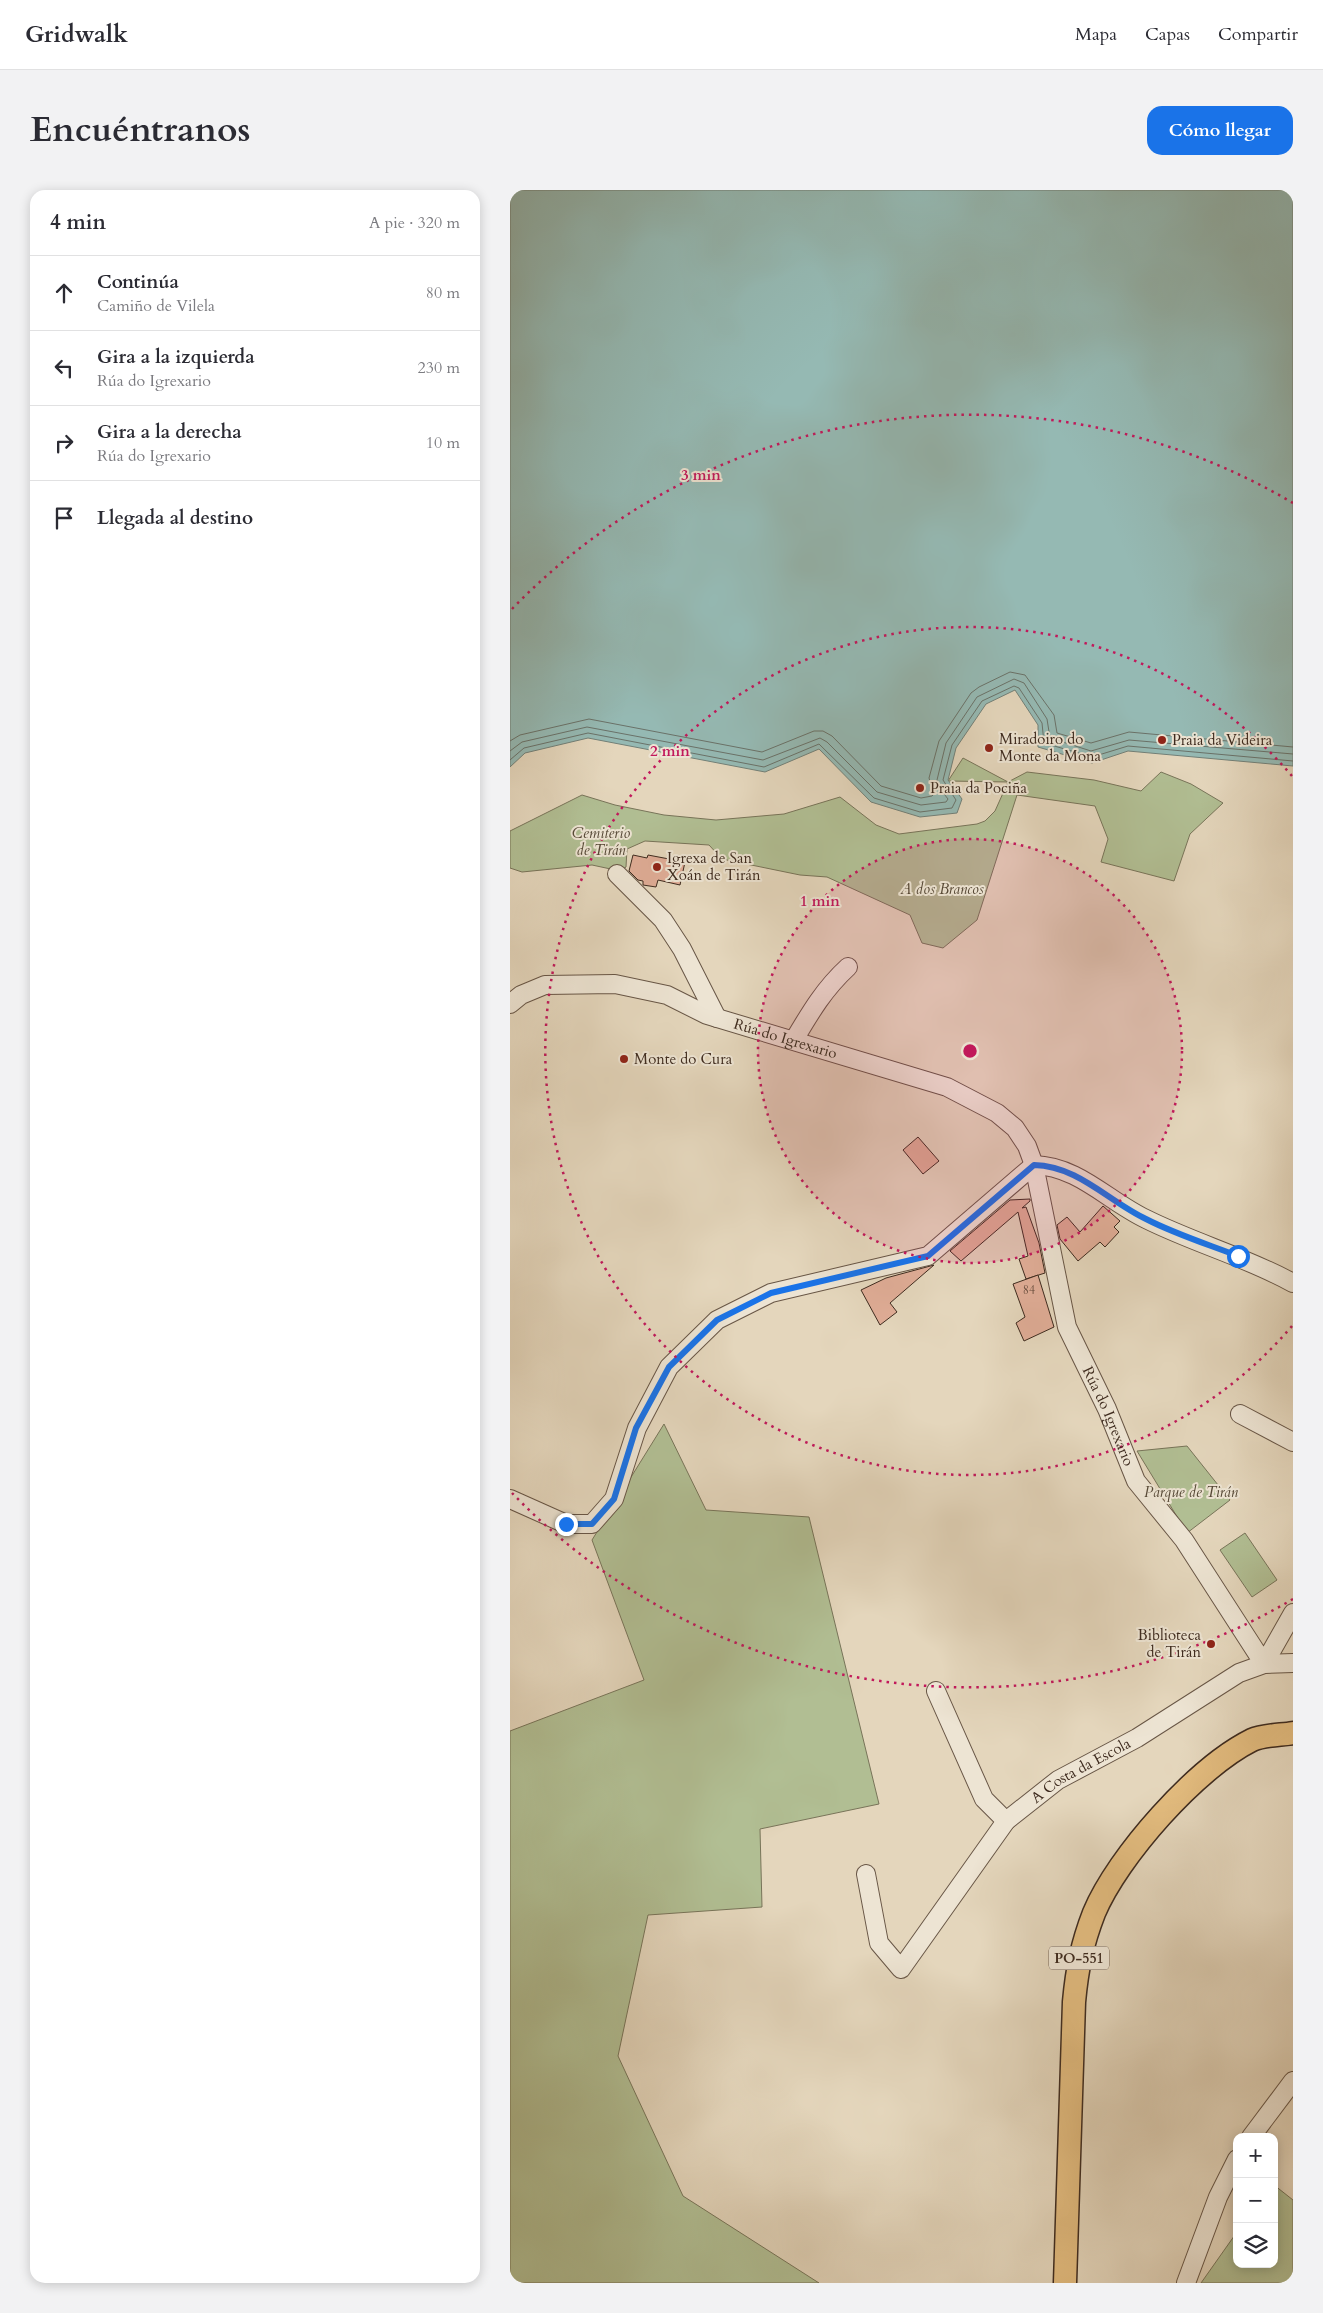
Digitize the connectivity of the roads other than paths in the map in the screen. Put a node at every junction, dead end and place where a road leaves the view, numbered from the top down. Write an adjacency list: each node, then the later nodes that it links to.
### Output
1 (617, 874): 4 (street)
2 (848, 967): 5 (street)
3 (510, 1004): 4 (street, Rúa do Igrexario)
4 (717, 1018): 5 (street, Rúa do Igrexario)
5 (794, 1040): 6 (street, Rúa do Igrexario)
6 (1034, 1165): 7 (street); 10 (street); 13 (street, Rúa do Igrexario)
7 (1293, 1283)
8 (1240, 1414): 9 (street)
9 (1293, 1442)
10 (510, 1499)
11 (1293, 1613): 13 (street)
12 (1293, 1662): 13 (street, A Costa da Escola)
13 (1264, 1664): 16 (street, A Costa da Escola)
14 (936, 1691): 16 (street)
15 (1293, 1733): 21 (main road, PO-551)
16 (1006, 1821): 17 (street, A Costa da Escola)
17 (866, 1874)
18 (1293, 2081): 19 (street)
19 (1254, 2133)
20 (1233, 2167): 22 (street)
21 (1065, 2283)
22 (1186, 2283)

